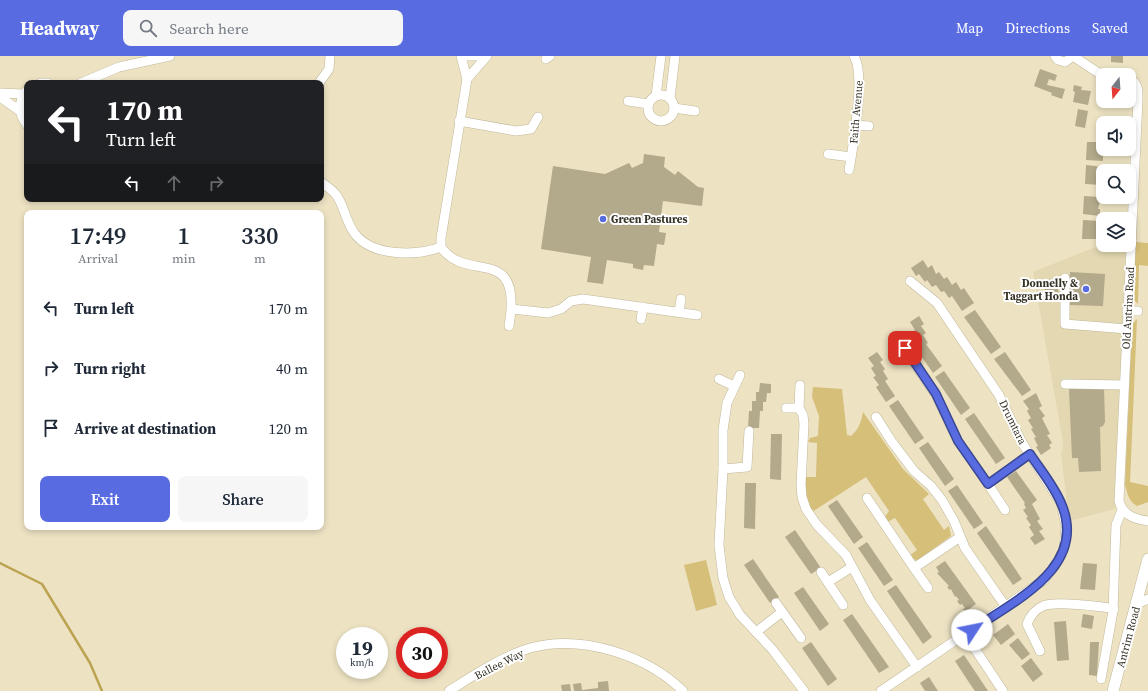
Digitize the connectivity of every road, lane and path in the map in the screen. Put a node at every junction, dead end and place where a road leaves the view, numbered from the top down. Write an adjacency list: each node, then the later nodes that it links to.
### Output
1 (170, 56): 14 (street)
2 (330, 56): 15 (street)
3 (461, 56): 13 (street)
4 (468, 56): 5 (street)
5 (483, 56)
6 (487, 56): 13 (street)
7 (661, 56): 20 (street)
8 (675, 56): 22 (street)
9 (854, 56): 31 (street, Faith Avenue)
10 (1055, 56): 11 (street)
11 (1073, 56): 12 (street)
12 (1096, 71)
13 (467, 79): 30 (street)
14 (89, 80)
15 (321, 80)
16 (1136, 85): 35 (street, Old Antrim Road)
17 (24, 92): 18 (street)
18 (0, 94)
19 (24, 94): 26 (street)
20 (656, 96): 22 (street); 24 (street)
21 (0, 97): 26 (street)
22 (670, 98): 25 (street)
23 (628, 101): 24 (street)
24 (649, 104): 25 (street)
25 (674, 108): 27 (street)
26 (20, 111): 29 (street)
27 (695, 111)
28 (538, 117): 30 (street)
29 (24, 121)
30 (459, 121): 39 (street)
31 (856, 125): 32 (street); 34 (street, Faith Avenue)
32 (869, 126)
33 (828, 154): 34 (street)
34 (851, 157): 36 (street, Faith Avenue)
35 (1133, 164)
36 (849, 170)
37 (324, 185): 39 (street)
38 (1131, 204): 45 (street, Old Antrim Road)
39 (441, 247): 44 (street)
40 (1065, 278): 51 (street)
41 (910, 281): 63 (street, Drumtara)
42 (681, 299): 47 (street)
43 (642, 307): 44 (street); 47 (street); 49 (street)
44 (512, 309): 50 (street)
45 (1127, 311): 46 (street); 51 (street, Old Antrim Road)
46 (1138, 311)
47 (679, 312): 48 (street)
48 (698, 315)
49 (642, 318)
50 (509, 326)
51 (1127, 329): 57 (street, Old Antrim Road)
52 (903, 339): 65 (street)
53 (740, 375): 58 (street)
54 (719, 379): 58 (street)
55 (1065, 384): 57 (street)
56 (800, 385): 60 (street)
57 (1124, 385): 68 (street, Old Antrim Road)
58 (734, 386): 64 (street)
59 (786, 408): 60 (street)
60 (799, 408): 72 (street)
61 (876, 417): 70 (street)
62 (749, 431): 64 (street)
63 (1030, 454): 65 (street); 81 (street, Drumtara)
64 (723, 469): 84 (street)
65 (988, 484): 67 (street)
66 (867, 498): 73 (street)
67 (1005, 510)
68 (1122, 510): 69 (street); 82 (street, Old Antrim Road)
69 (1148, 521)
70 (960, 537): 73 (street); 81 (street)
71 (1148, 559): 79 (main road, Antrim Road)
72 (852, 567): 75 (street); 90 (street)
73 (914, 568): 76 (street)
74 (821, 572): 75 (street)
75 (828, 582): 80 (street)
76 (928, 588)
77 (1148, 599): 79 (street)
78 (776, 603): 83 (street)
79 (1137, 604): 89 (main road, Antrim Road)
80 (843, 605)
81 (1006, 607): 85 (street, Drumtara)
82 (1114, 608): 87 (street, Old Antrim Road); 88 (street)
83 (782, 612): 84 (street); 86 (street)
84 (756, 632): 94 (street)
85 (965, 634): 90 (street, Drumtara); 96 (street)
86 (801, 638)
87 (1107, 650): 89 (street); 91 (street, Old Antrim Road)
88 (1040, 651)
89 (1123, 653): 97 (main road, Antrim Road)
90 (917, 667): 95 (street, Drumtara)
91 (1101, 679)
92 (449, 691): 93 (street, Ballee Way)
93 (683, 691)
94 (804, 691)
95 (881, 691)
96 (1003, 691)
97 (1113, 691)

